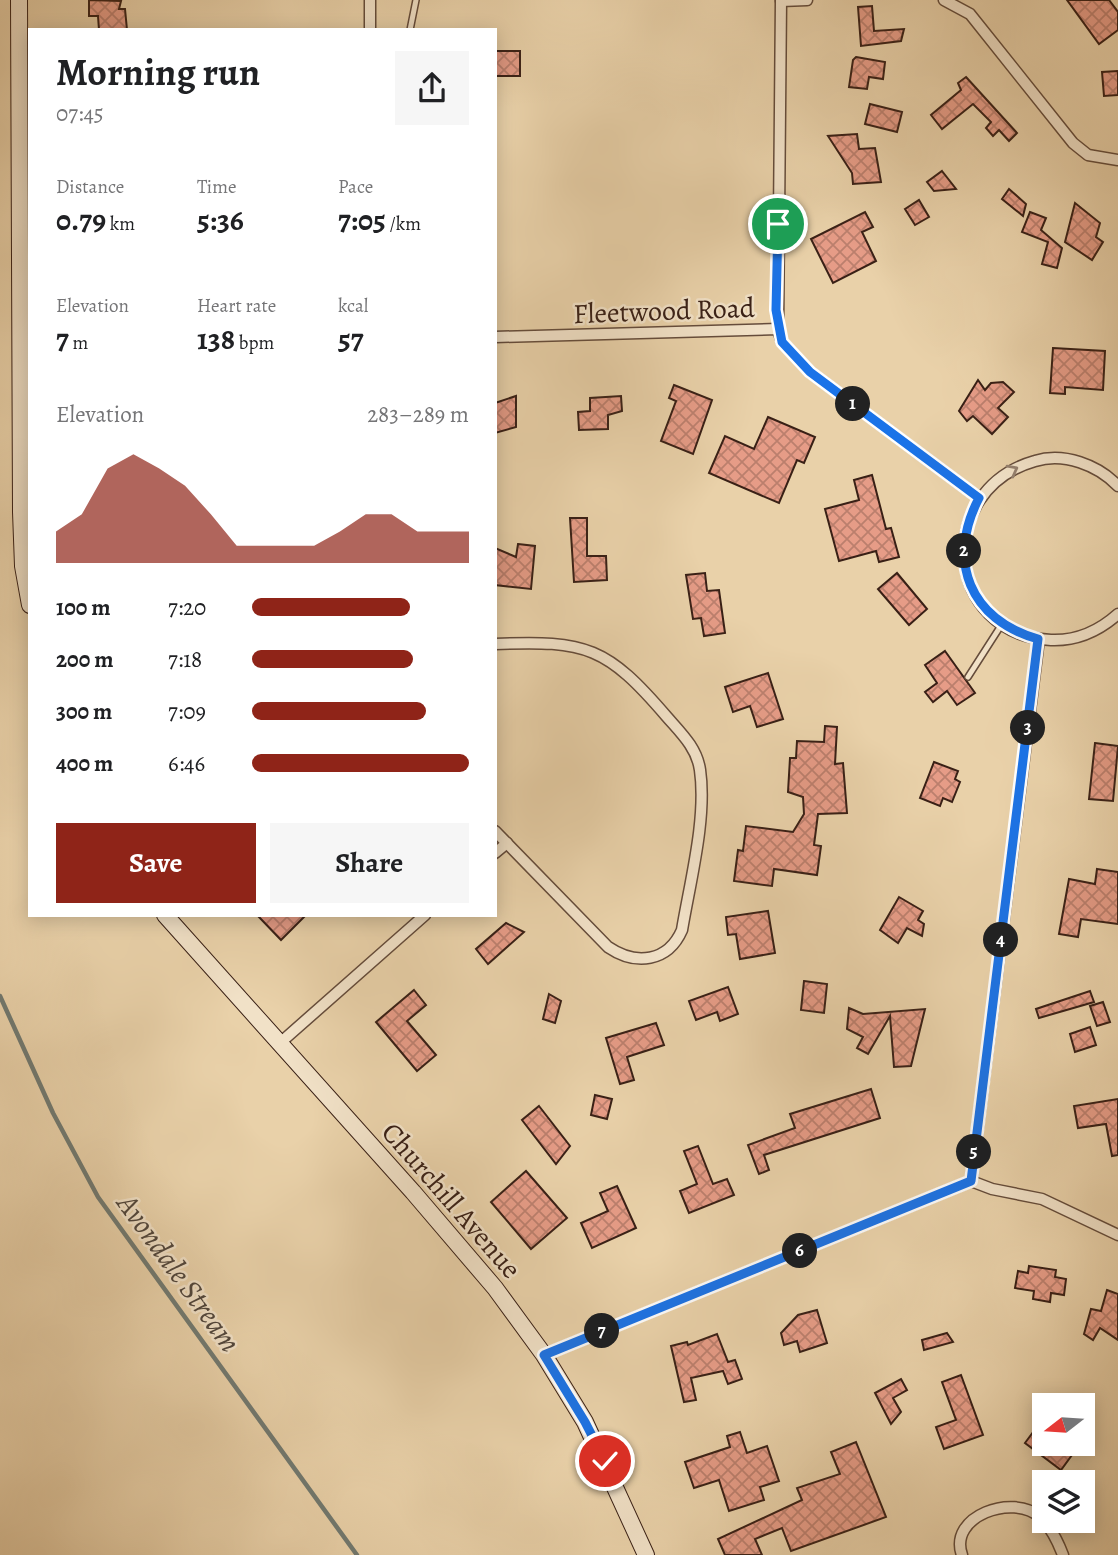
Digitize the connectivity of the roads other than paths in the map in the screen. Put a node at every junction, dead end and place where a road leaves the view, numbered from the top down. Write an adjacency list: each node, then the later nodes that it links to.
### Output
1 (19, 0): 10 (main road)
2 (370, 0): 7 (street)
3 (416, 0): 8 (lane)
4 (781, 0): 5 (street); 11 (street)
5 (807, 0)
6 (944, 0): 9 (street)
7 (370, 28)
8 (410, 28)
9 (1118, 160)
10 (24, 328): 15 (main road)
11 (778, 329): 12 (street, Fleetwood Road); 14 (street, Fleetwood Road)
12 (497, 337)
13 (1118, 486): 14 (street, one-way to 13)
14 (979, 498): 17 (street)
15 (28, 594)
16 (1118, 614): 18 (street)
17 (1002, 624): 18 (street); 20 (lane)
18 (1038, 639): 27 (street)
19 (497, 644): 22 (street)
20 (968, 677)
21 (497, 833): 22 (street)
22 (506, 843): 23 (street)
23 (497, 851)
24 (167, 917): 26 (main road, Churchill Avenue)
25 (423, 917): 26 (street)
26 (280, 1044): 29 (main road, Churchill Avenue)
27 (971, 1181): 28 (street); 29 (street)
28 (1118, 1235)
29 (544, 1355): 30 (main road, Churchill Avenue)
30 (646, 1555)
31 (962, 1555): 32 (street)
32 (1063, 1555)

